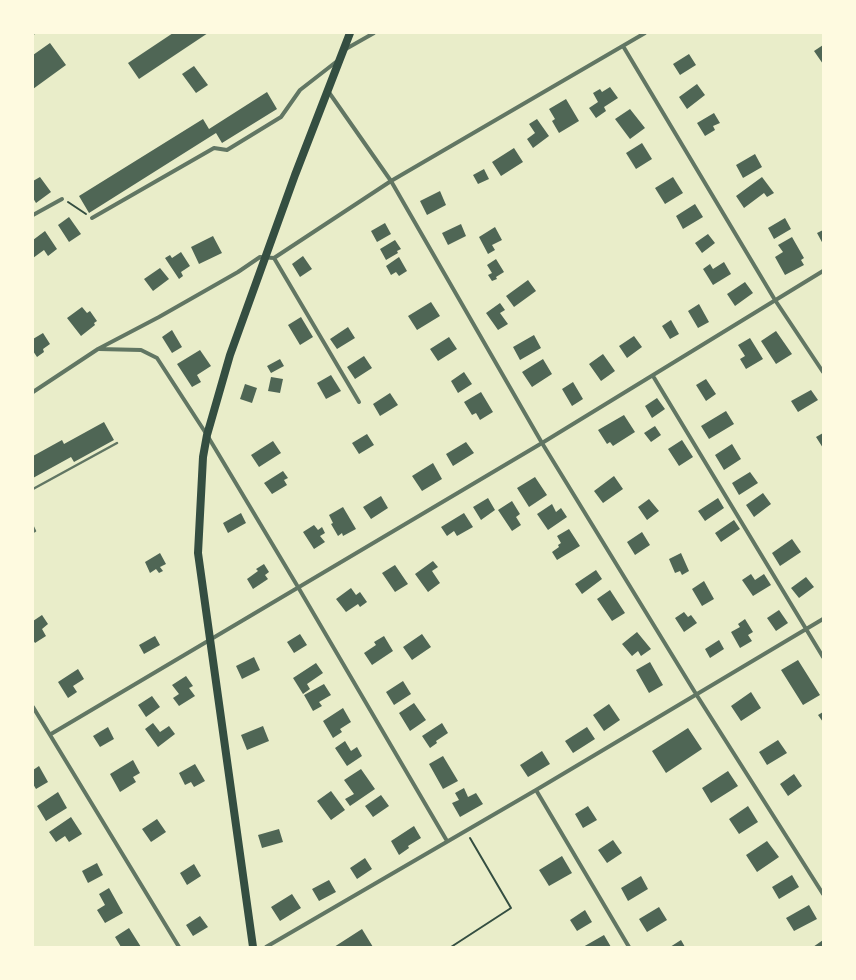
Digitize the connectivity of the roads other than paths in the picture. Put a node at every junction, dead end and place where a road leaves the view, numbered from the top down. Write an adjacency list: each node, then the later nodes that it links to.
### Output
1 (350, 33): 5 (main road)
2 (374, 33): 5 (street)
3 (645, 33): 4 (street)
4 (622, 46): 8 (street); 14 (street)
5 (344, 50): 6 (main road)
6 (340, 60): 7 (main road); 11 (street)
7 (328, 91): 8 (street); 12 (main road)
8 (391, 181): 12 (street); 22 (street)
9 (62, 199): 10 (street)
10 (33, 215)
11 (92, 218)
12 (270, 257): 15 (street); 19 (street); 20 (main road)
13 (823, 271): 14 (street)
14 (775, 300): 16 (street); 17 (street)
15 (98, 349): 18 (street); 20 (street)
16 (823, 372)
17 (653, 376): 22 (street); 28 (street)
18 (33, 392)
19 (359, 402)
20 (207, 435): 26 (street); 29 (main road)
21 (117, 443): 23 (lane)
22 (542, 443): 26 (street); 31 (street)
23 (33, 489)
24 (33, 527): 25 (lane)
25 (33, 532)
26 (298, 587): 29 (street); 35 (street)
27 (823, 619): 28 (street)
28 (806, 630): 30 (street); 31 (street)
29 (209, 640): 33 (street); 38 (main road)
30 (823, 657)
31 (696, 694): 34 (street); 36 (street)
32 (33, 706): 33 (street)
33 (51, 734): 37 (street)
34 (536, 790): 35 (street); 40 (street)
35 (447, 841): 39 (street)
36 (823, 894)
37 (179, 947)
38 (254, 947)
39 (266, 947)
40 (629, 947)

